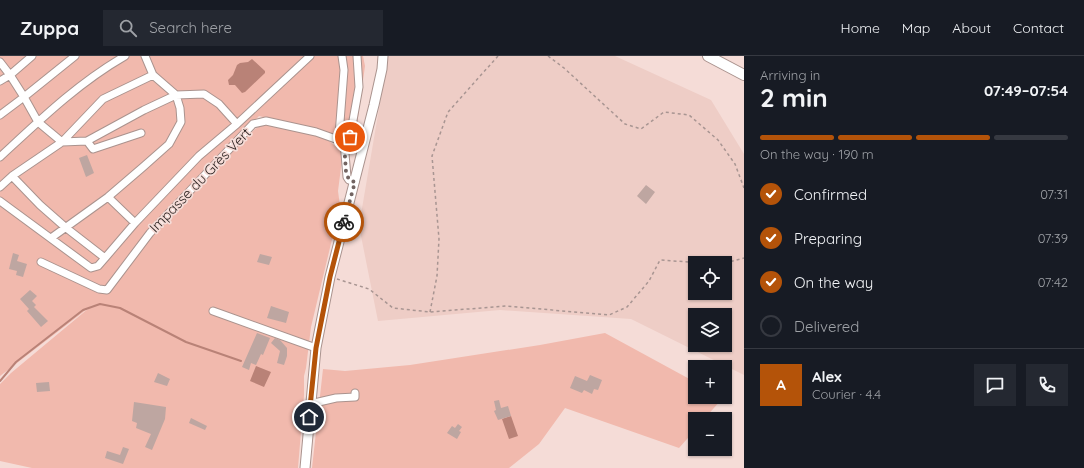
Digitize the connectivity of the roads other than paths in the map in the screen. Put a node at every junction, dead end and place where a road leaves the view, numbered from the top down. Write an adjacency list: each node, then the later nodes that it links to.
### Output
1 (32, 56): 11 (street)
2 (75, 56): 16 (street)
3 (125, 56): 18 (street)
4 (145, 56): 12 (street)
5 (310, 56): 19 (street)
6 (342, 56): 23 (street)
7 (358, 56): 23 (street)
8 (383, 56): 26 (main road)
9 (708, 56): 13 (highway)
10 (0, 62): 11 (street)
11 (10, 74): 14 (street); 16 (street)
12 (154, 75): 15 (street); 22 (street)
13 (744, 76)
14 (0, 81)
15 (176, 95): 19 (street); 21 (street); 28 (street)
16 (24, 97): 17 (street); 18 (street)
17 (0, 115)
18 (38, 122): 22 (street); 24 (street)
19 (237, 124): 30 (street)
20 (141, 133): 21 (street)
21 (87, 141): 22 (street)
22 (62, 142): 25 (street)
23 (344, 142): 26 (street); 34 (street, Impasse du Grès Vert)
24 (0, 157)
25 (12, 176): 27 (street); 31 (street)
26 (355, 182): 36 (main road)
27 (0, 187)
28 (108, 197): 30 (street); 31 (street)
29 (0, 201): 32 (street)
30 (136, 223): 33 (street)
31 (65, 227): 32 (street); 33 (street)
32 (51, 238): 33 (street)
33 (105, 258)
34 (41, 262)
35 (213, 311): 36 (street)
36 (316, 348): 38 (main road)
37 (355, 393): 38 (street)
38 (310, 404): 39 (main road)
39 (305, 468)

